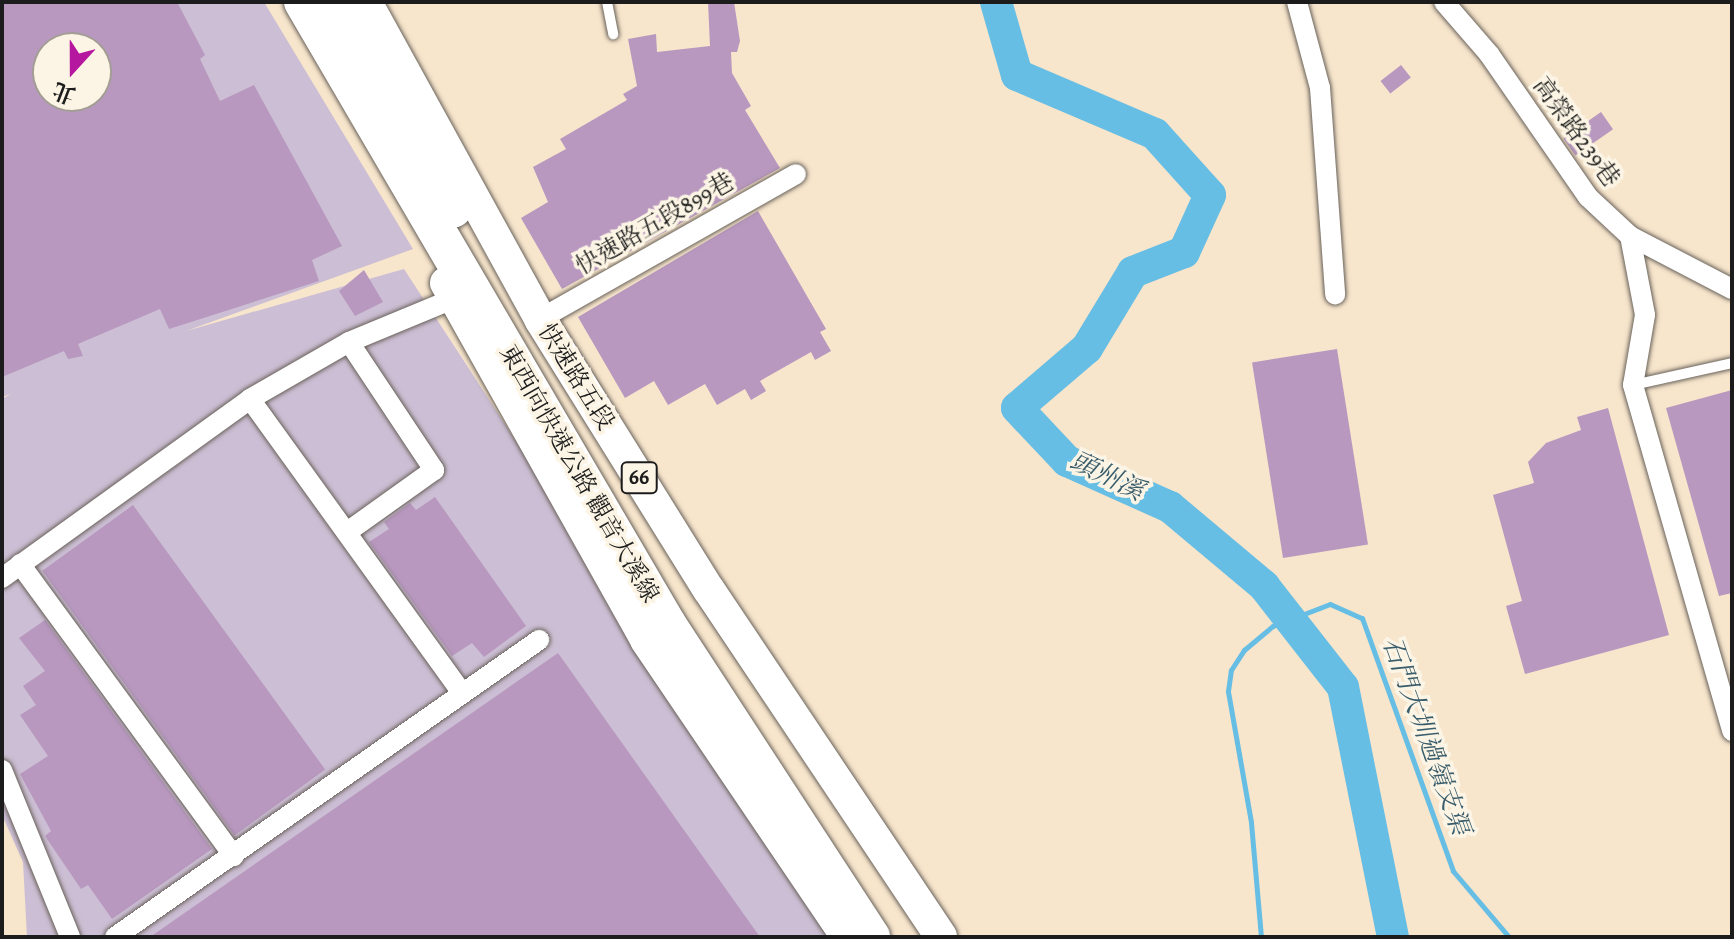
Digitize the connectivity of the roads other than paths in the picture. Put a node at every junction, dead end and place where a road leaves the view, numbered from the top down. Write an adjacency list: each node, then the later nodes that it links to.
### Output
1 (286, 2): 13 (main road)
2 (303, 2): 30 (highway, 東西向快速公路 觀音大溪線 / 66)
3 (337, 2): 31 (highway, 東西向快速公路 觀音大溪線 / 66)
4 (366, 2): 14 (main road, 快速路五段 / 66)
5 (607, 2): 8 (lane)
6 (1297, 2): 12 (street)
7 (1444, 2): 10 (street, 高榮路239巷)
8 (613, 34)
9 (796, 174): 14 (street, 快速路五段899巷)
10 (1630, 236): 11 (street, 高榮路239巷); 17 (street)
11 (1732, 289)
12 (1335, 294)
13 (455, 298): 15 (street); 29 (main road)
14 (540, 319): 32 (main road, 快速路五段 / 66)
15 (349, 342): 18 (street); 19 (street)
16 (1732, 363): 17 (lane)
17 (1633, 385): 24 (street)
18 (250, 399): 19 (street); 20 (street)
19 (350, 530): 23 (street)
20 (20, 564): 21 (street); 26 (street)
21 (2, 578)
22 (539, 640): 23 (street)
23 (462, 693): 26 (street)
24 (1732, 731)
25 (2, 770): 27 (street)
26 (234, 856): 28 (street)
27 (70, 937)
28 (115, 937)
29 (847, 937)
30 (871, 937)
31 (900, 937)
32 (941, 937)

